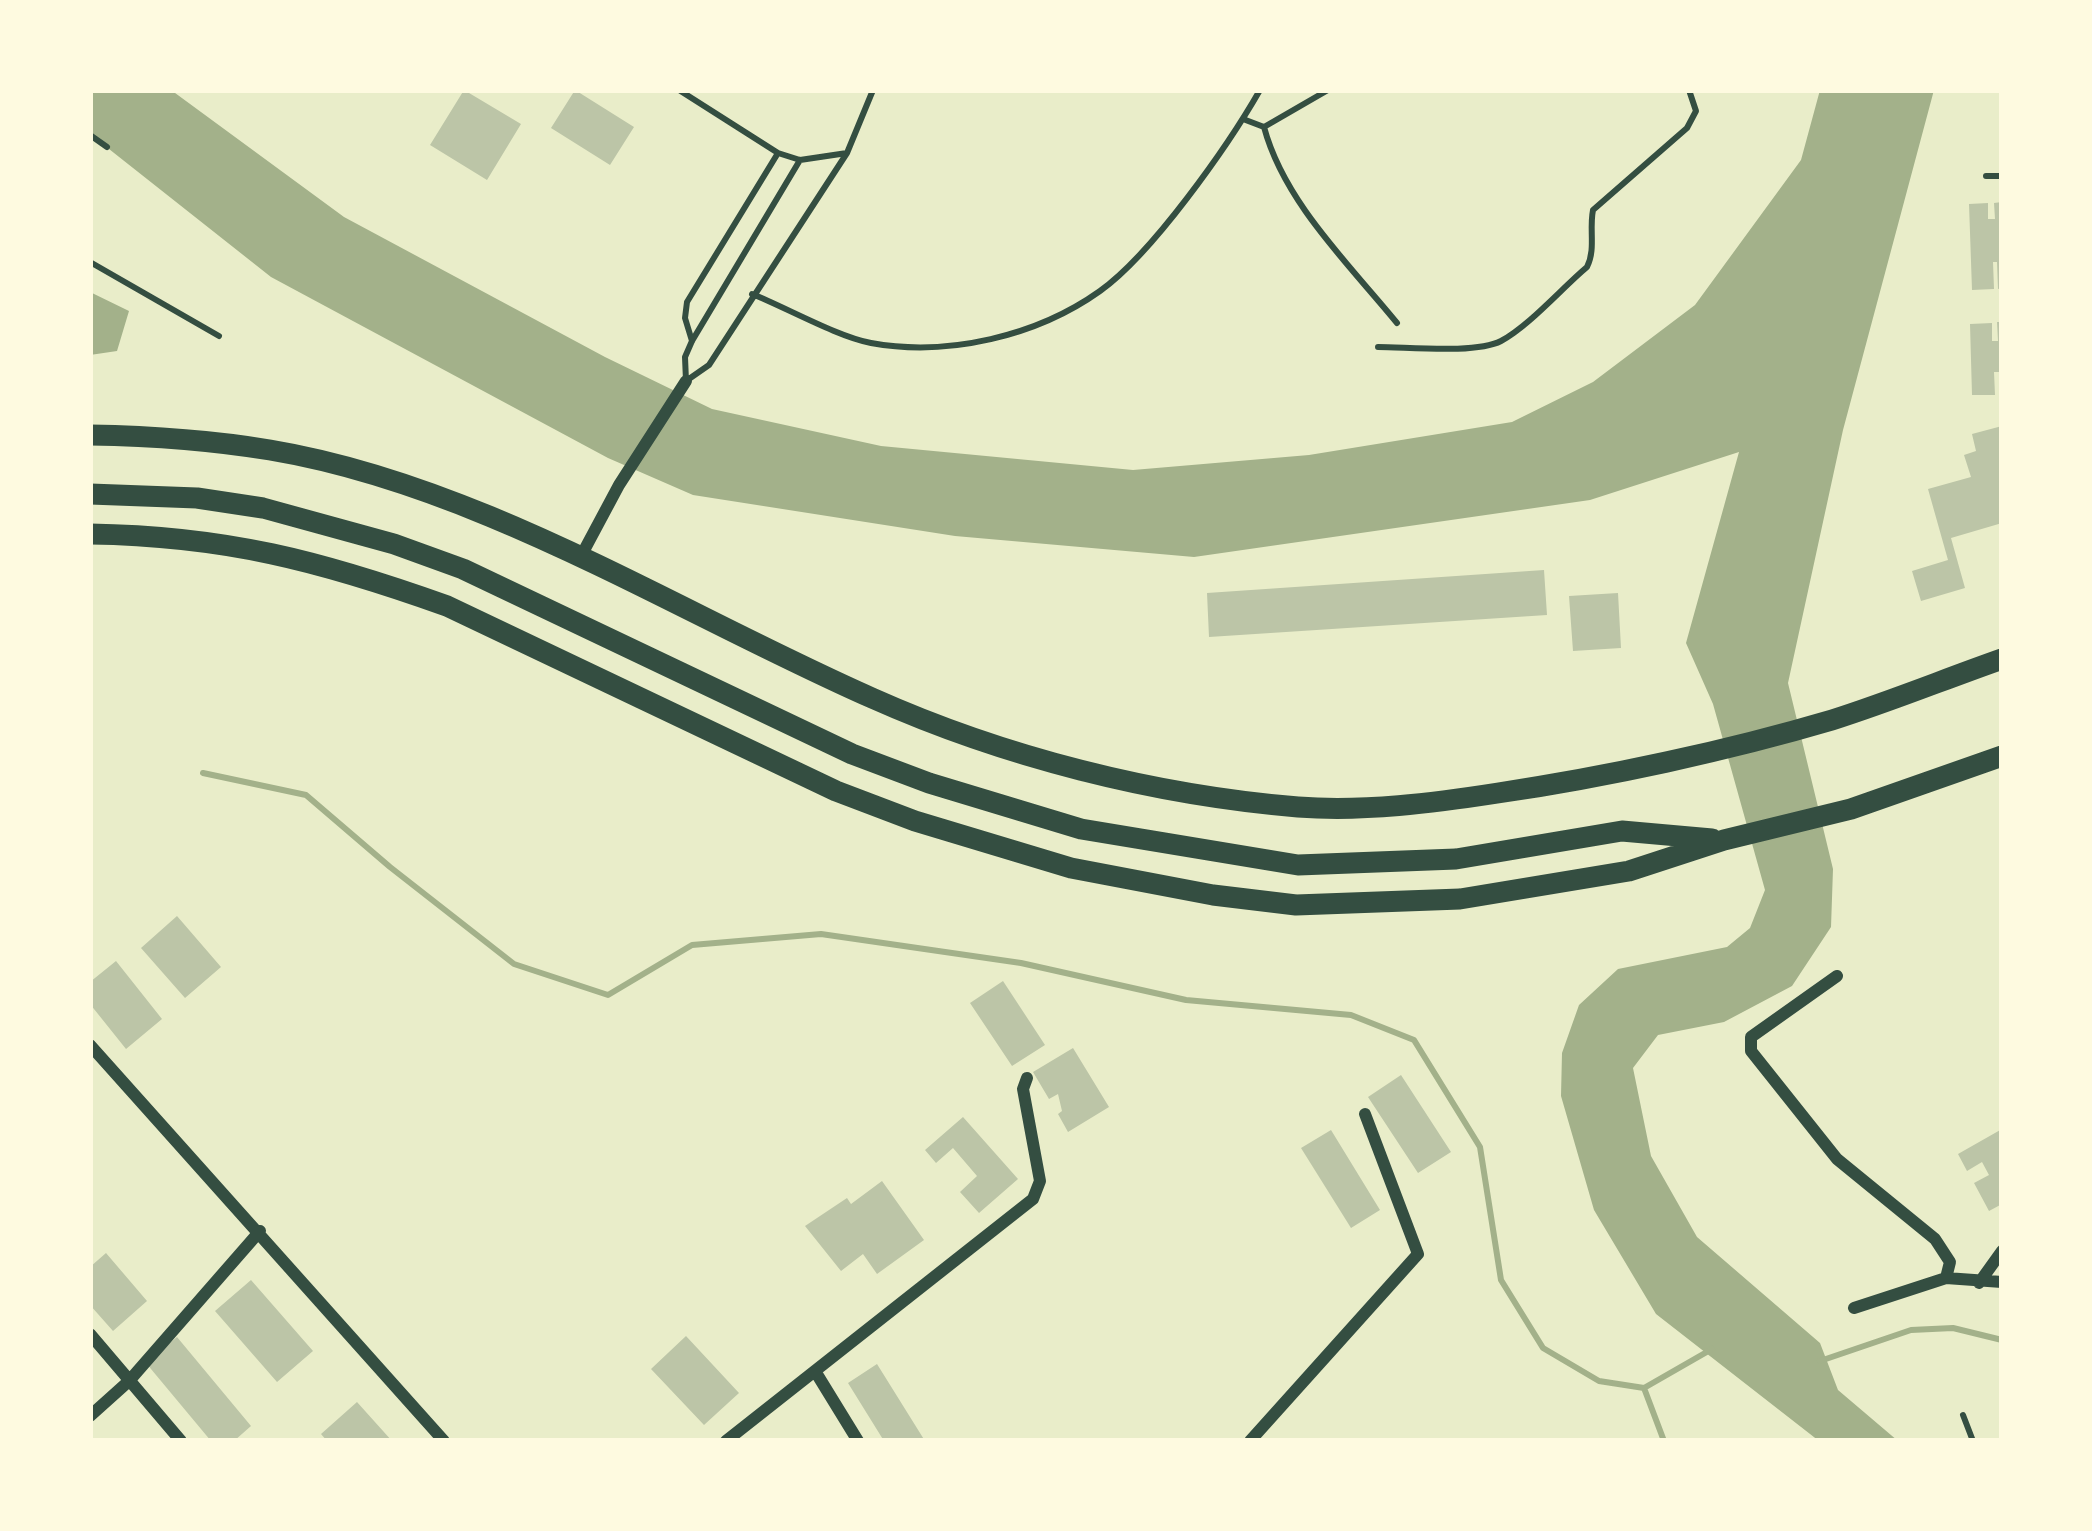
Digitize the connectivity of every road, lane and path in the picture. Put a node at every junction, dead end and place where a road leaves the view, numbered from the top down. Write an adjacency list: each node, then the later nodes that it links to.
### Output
1 (679, 90): 11 (lane)
2 (873, 90): 10 (lane)
3 (1260, 90): 6 (lane)
4 (1328, 90): 7 (lane)
5 (1689, 90): 20 (lane)
6 (1243, 119): 7 (lane); 16 (lane)
7 (1264, 127): 17 (lane)
8 (90, 135): 9 (lane)
9 (107, 147)
10 (847, 152): 12 (lane); 16 (lane)
11 (778, 153): 12 (lane); 19 (lane)
12 (800, 160): 19 (lane)
13 (1986, 176): 14 (lane)
14 (2002, 176)
15 (90, 262): 18 (lane)
16 (752, 294): 21 (lane)
17 (1397, 323)
18 (219, 336)
19 (692, 341): 21 (lane)
20 (1378, 347)
21 (683, 385): 25 (street)
22 (90, 435): 25 (highway)
23 (90, 494): 28 (highway)
24 (90, 534): 28 (highway)
25 (579, 559): 26 (highway)
26 (2002, 659)
27 (2002, 756): 28 (highway)
28 (1724, 840)
29 (1837, 976): 35 (street)
30 (90, 1046): 33 (street)
31 (1027, 1078): 40 (street)
32 (1365, 1114): 48 (street)
33 (260, 1232): 41 (street); 45 (street)
34 (2002, 1251): 37 (street)
35 (1946, 1279): 37 (street); 38 (street)
36 (2002, 1282): 37 (street)
37 (1979, 1283)
38 (1854, 1308)
39 (90, 1334): 41 (street)
40 (815, 1371): 46 (street); 47 (street)
41 (129, 1381): 43 (street); 44 (street)
42 (1963, 1415): 49 (lane)
43 (90, 1416)
44 (181, 1441)
45 (444, 1441)
46 (726, 1441)
47 (858, 1441)
48 (1250, 1441)
49 (1973, 1441)

